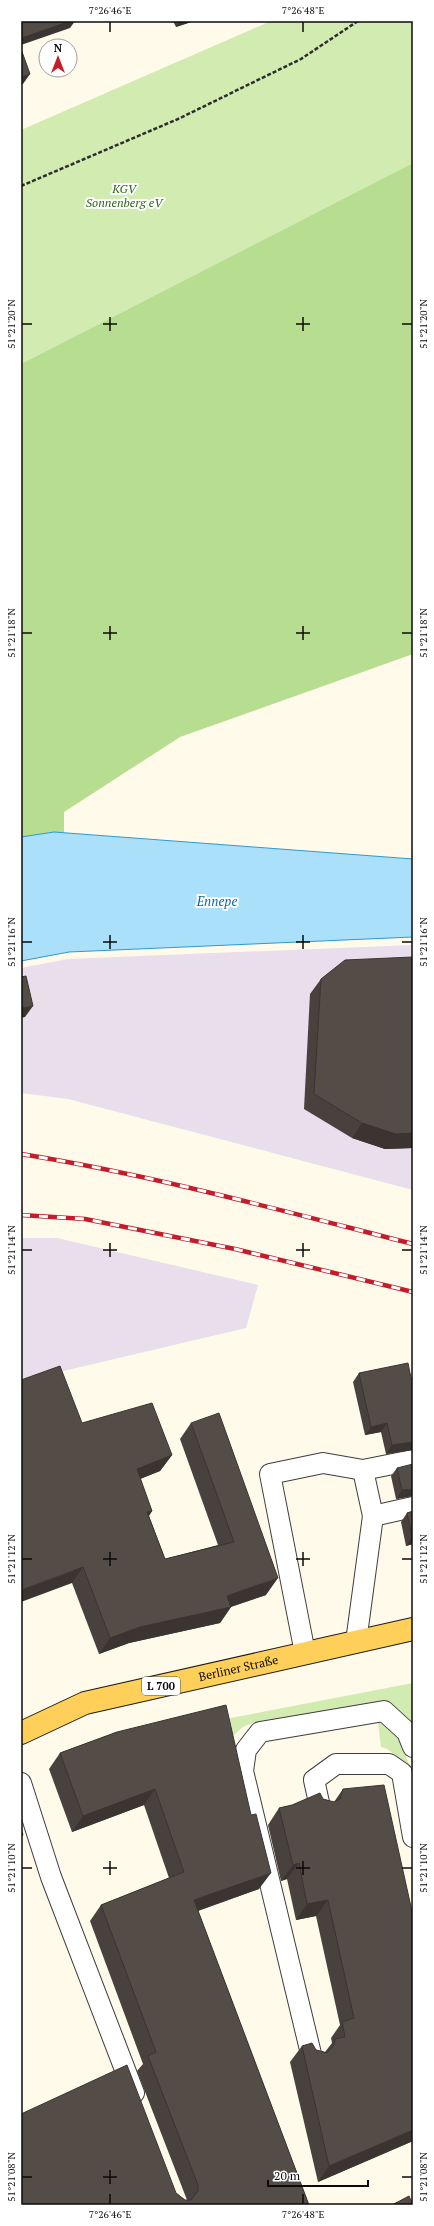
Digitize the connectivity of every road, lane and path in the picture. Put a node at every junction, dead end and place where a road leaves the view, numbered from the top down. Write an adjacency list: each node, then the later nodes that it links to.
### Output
1 (358, 21): 2 (path)
2 (21, 186)
3 (413, 1460): 4 (lane)
4 (363, 1470): 6 (lane); 9 (lane)
5 (413, 1507): 6 (lane)
6 (373, 1516): 8 (lane)
7 (413, 1629): 8 (main road, Berliner Straße / L 700)
8 (356, 1642): 9 (main road, Berliner Straße / L 700)
9 (305, 1653): 10 (main road, Berliner Straße / L 700)
10 (21, 1733)
11 (413, 1747): 15 (lane)
12 (21, 1783): 16 (lane)
13 (320, 1807): 14 (lane)
14 (413, 1836)
15 (312, 2058)
16 (139, 2108)

